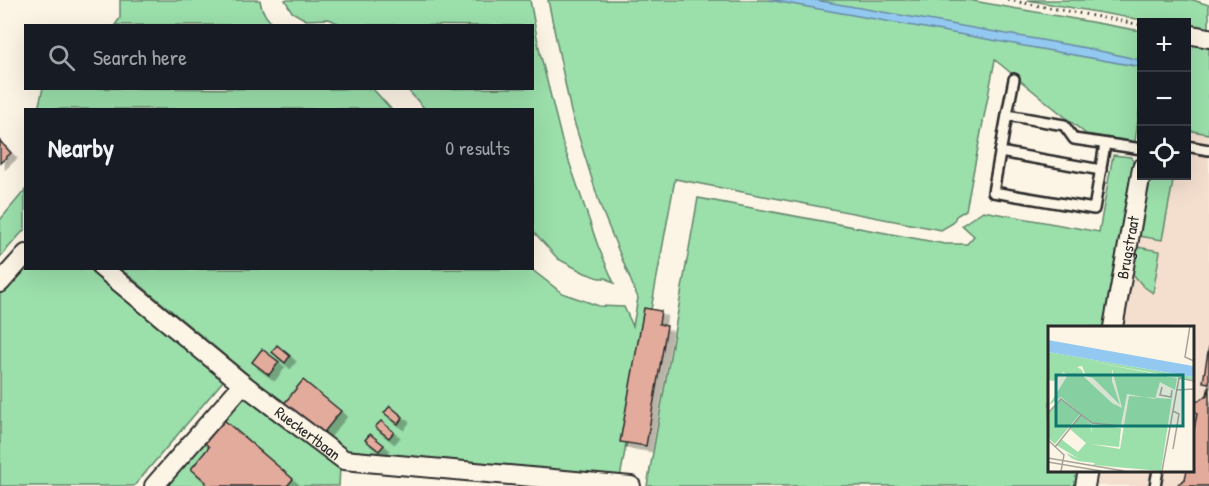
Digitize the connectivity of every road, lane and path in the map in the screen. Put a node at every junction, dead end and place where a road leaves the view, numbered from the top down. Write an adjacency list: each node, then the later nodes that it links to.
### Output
1 (1008, 0): 2 (path)
2 (1137, 25)
3 (1191, 35): 4 (street)
4 (1209, 38)
5 (1014, 79): 6 (lane)
6 (1007, 115): 7 (lane); 11 (lane)
7 (1105, 144): 9 (lane); 12 (lane)
8 (1191, 147): 10 (lane)
9 (1137, 148)
10 (1209, 150)
11 (1000, 152): 12 (lane); 12 (lane)
12 (1101, 170)
13 (1140, 180): 17 (street, Brugstraat)
14 (24, 256): 16 (street)
15 (104, 270): 18 (street, Rueckertbaan)
16 (0, 283)
17 (1113, 326)
18 (243, 384): 21 (street); 22 (street, Rueckertbaan)
19 (1088, 471): 23 (street)
20 (1158, 471): 24 (lane)
21 (154, 486)
22 (631, 486)
23 (1085, 486)
24 (1155, 486)

